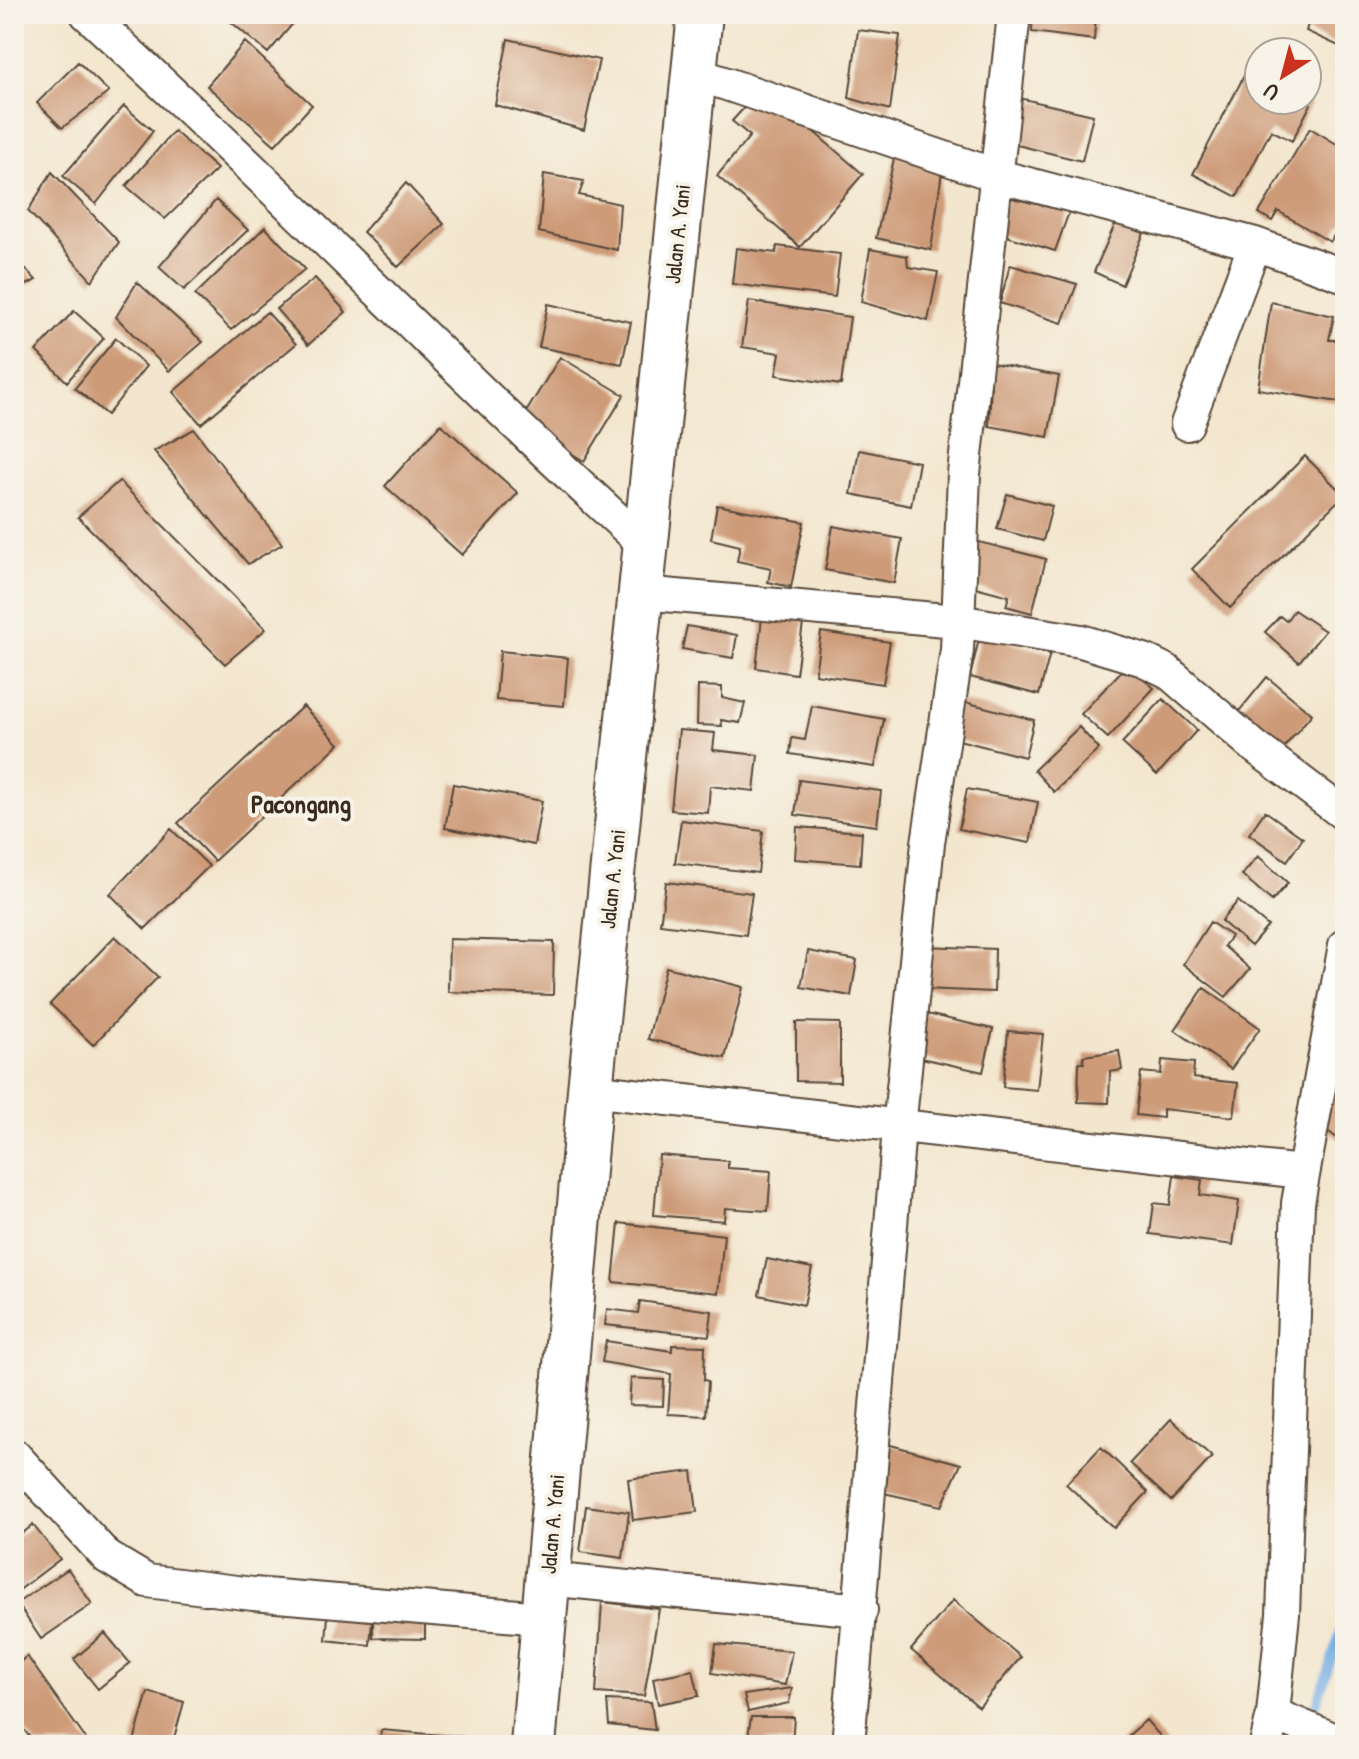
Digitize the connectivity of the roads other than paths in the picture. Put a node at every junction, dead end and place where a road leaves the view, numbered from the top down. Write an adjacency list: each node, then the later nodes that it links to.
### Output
1 (87, 14): 9 (street)
2 (700, 14): 4 (highway, Jalan A. Yani)
3 (1014, 14): 5 (street)
4 (694, 73): 5 (street); 9 (highway, Jalan A. Yani)
5 (998, 176): 6 (street); 11 (street)
6 (1255, 244): 7 (street); 8 (street)
7 (1345, 276)
8 (1187, 424)
9 (645, 545): 10 (highway, Jalan A. Yani)
10 (642, 593): 11 (street); 14 (highway, Jalan A. Yani)
11 (957, 621): 12 (street); 15 (street)
12 (1345, 815)
13 (1345, 945): 16 (street)
14 (590, 1090): 15 (street); 18 (highway, Jalan A. Yani)
15 (899, 1128): 16 (street); 19 (street)
16 (1302, 1172): 20 (street)
17 (14, 1455): 18 (street)
18 (544, 1599): 19 (street); 22 (highway, Jalan A. Yani)
19 (861, 1610): 23 (street)
20 (1294, 1721): 21 (street); 24 (street)
21 (1345, 1744)
22 (533, 1745)
23 (848, 1745)
24 (1266, 1745)

